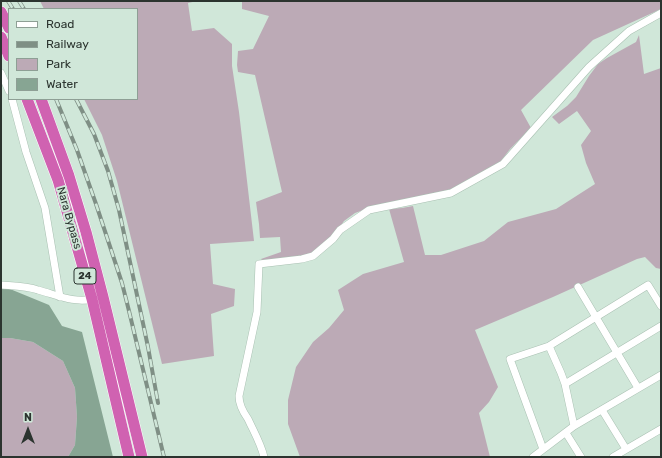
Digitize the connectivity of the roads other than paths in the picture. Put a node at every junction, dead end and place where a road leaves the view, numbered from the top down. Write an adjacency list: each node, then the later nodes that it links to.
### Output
1 (1, 12): 3 (highway)
2 (661, 13): 32 (street)
3 (8, 26)
4 (1, 37): 5 (highway)
5 (8, 54)
6 (1, 73): 7 (street)
7 (8, 89)
8 (14, 100): 10 (street)
9 (41, 100): 14 (highway, Nara Bypass / 24)
10 (23, 106): 13 (street); 15 (highway, Nara Bypass / 24)
11 (1, 285): 13 (street)
12 (578, 287): 17 (street)
13 (60, 297): 15 (street)
14 (103, 297): 15 (street); 31 (highway, Nara Bypass / 24)
15 (92, 299): 30 (highway, Nara Bypass / 24)
16 (661, 306): 17 (street)
17 (596, 317): 19 (street); 20 (street)
18 (661, 326): 20 (street)
19 (550, 346): 22 (street); 28 (street)
20 (618, 352): 22 (street); 23 (street)
21 (661, 375): 23 (street)
22 (565, 384): 25 (street)
23 (638, 388): 24 (street)
24 (602, 410): 25 (street); 29 (street)
25 (574, 426): 27 (street)
26 (661, 429): 29 (street)
27 (566, 433): 28 (street); 34 (street)
28 (543, 449): 33 (street)
29 (626, 449): 35 (street)
30 (129, 457)
31 (142, 457)
32 (264, 457)
33 (533, 457)
34 (581, 457)
35 (613, 457)

